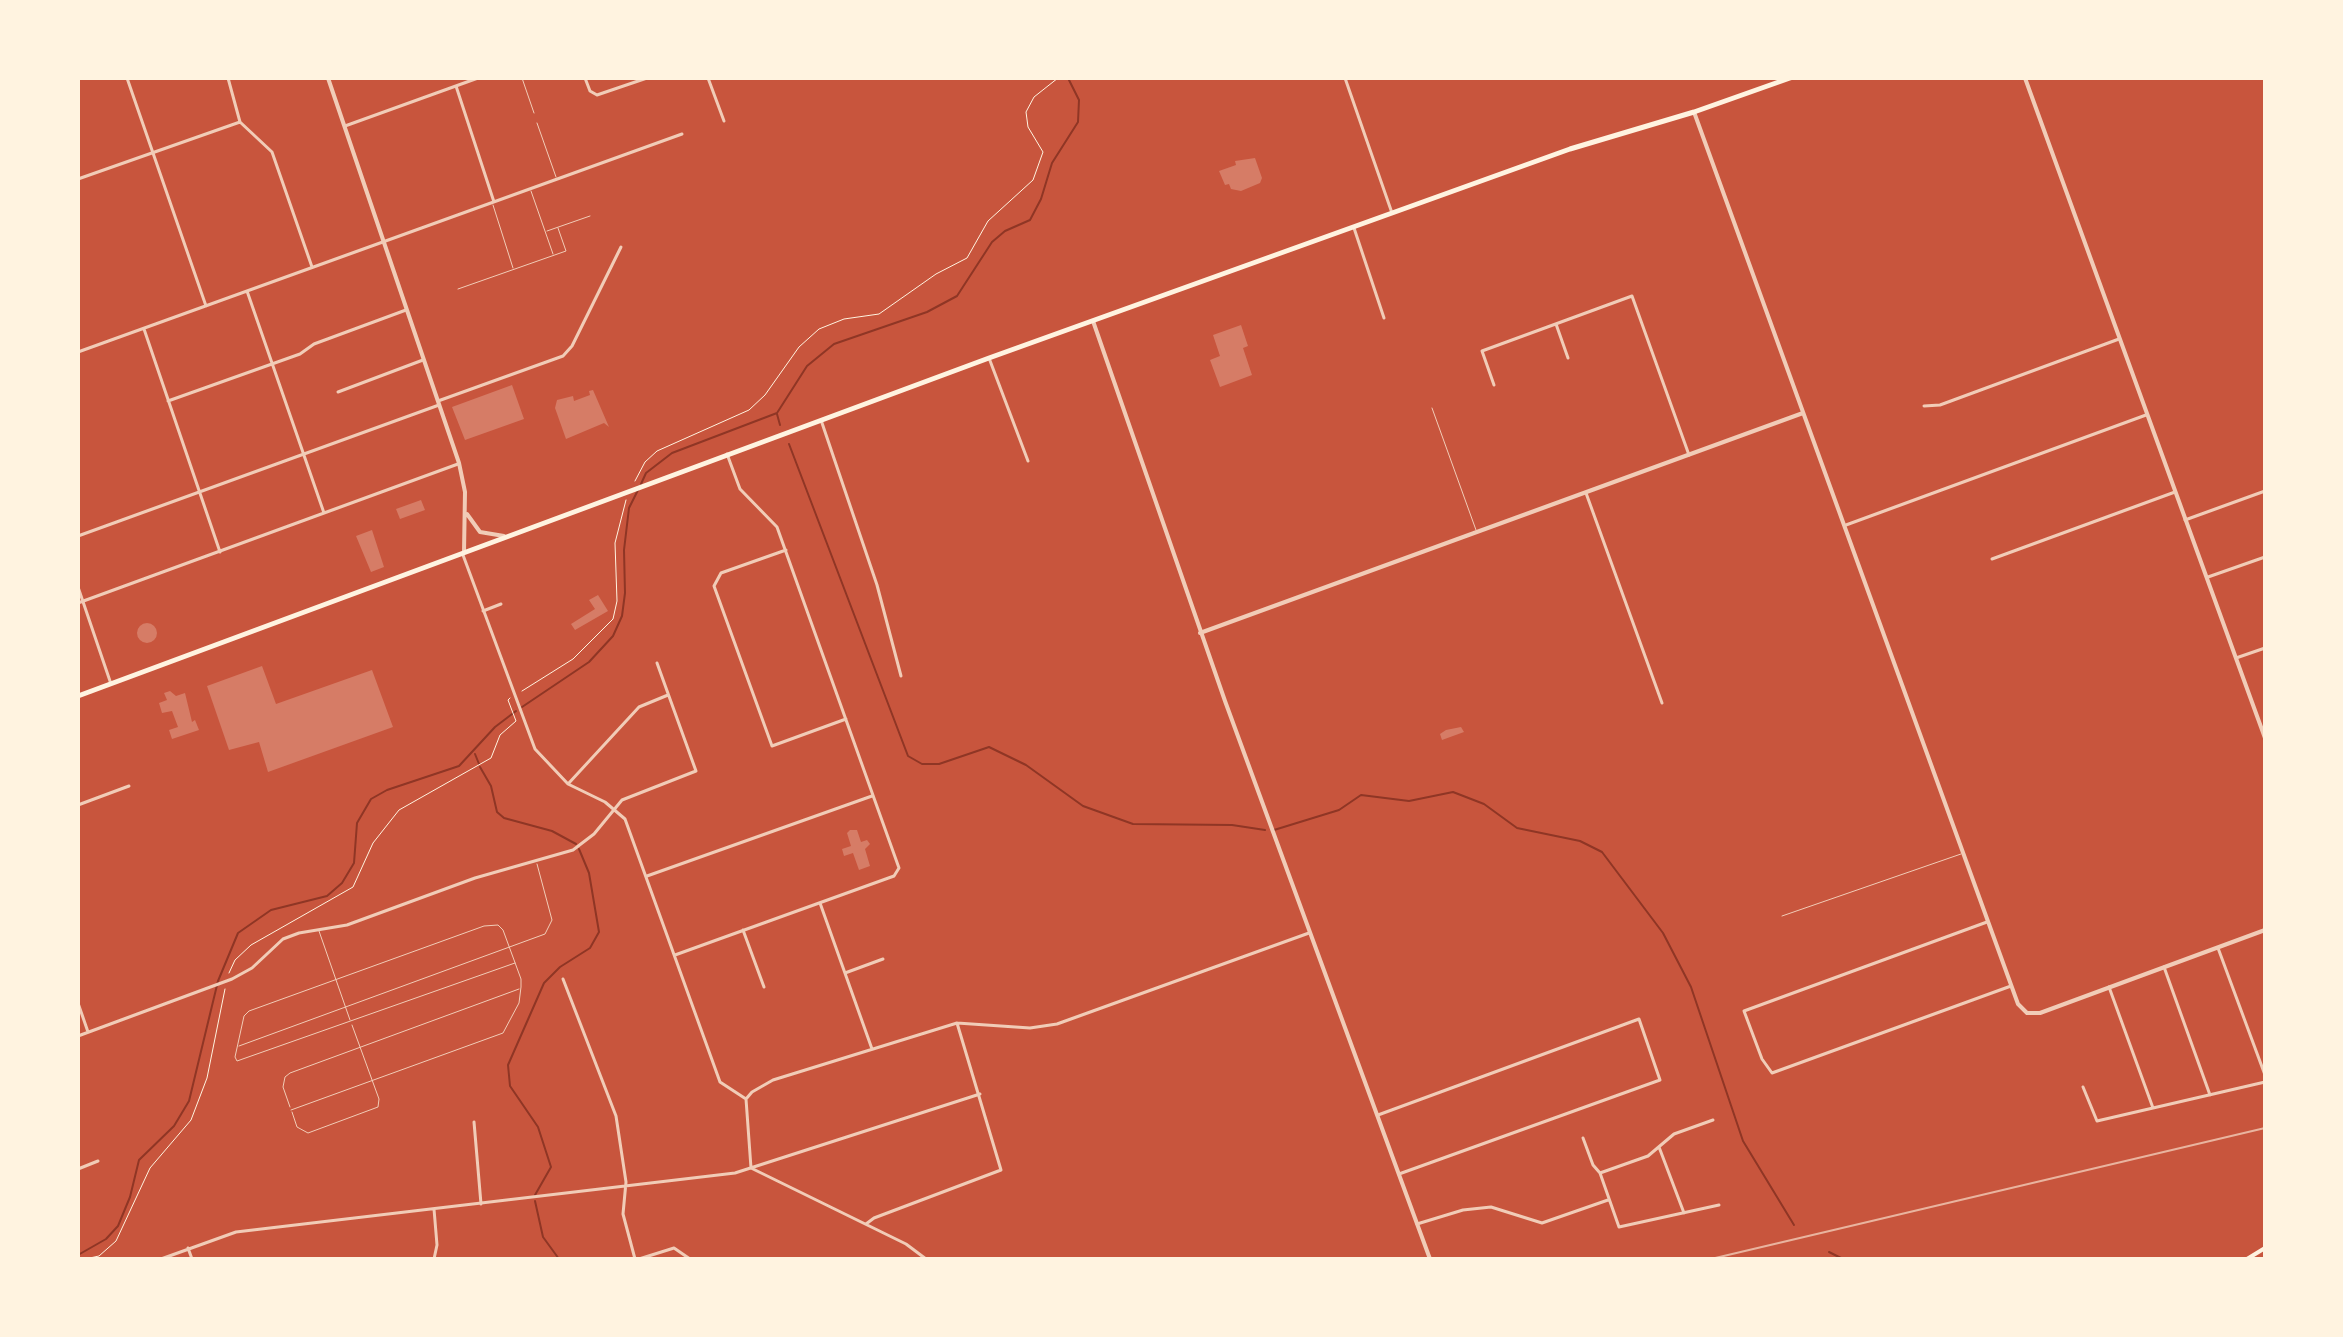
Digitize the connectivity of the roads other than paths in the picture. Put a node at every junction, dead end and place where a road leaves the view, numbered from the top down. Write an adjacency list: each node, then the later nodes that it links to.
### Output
1 (127, 78): 20 (street)
2 (228, 78): 16 (street)
3 (328, 78): 18 (street)
4 (478, 78): 12 (street)
5 (522, 78): 14 (lane)
6 (585, 78): 7 (street)
7 (647, 78)
8 (709, 78): 15 (street)
9 (1345, 78): 25 (street)
10 (1790, 78): 13 (main road)
11 (2025, 78): 43 (street)
12 (456, 86): 18 (street); 24 (street)
13 (1694, 112): 25 (main road); 55 (street)
14 (534, 113)
15 (724, 121)
16 (240, 122): 20 (street); 33 (street)
17 (537, 123): 22 (lane)
18 (345, 126): 30 (street)
19 (682, 134): 22 (street)
20 (152, 152): 21 (street); 37 (street)
21 (78, 179)
22 (556, 179): 23 (street)
23 (530, 189): 24 (street); 29 (lane)
24 (494, 202): 30 (street); 34 (lane)
25 (1392, 213): 28 (main road)
26 (590, 216): 27 (lane)
27 (558, 228): 29 (lane); 32 (lane)
28 (1354, 228): 39 (street); 40 (main road)
29 (545, 232): 32 (lane)
30 (384, 242): 33 (street); 38 (street)
31 (621, 247): 52 (street)
32 (553, 256): 34 (lane)
33 (312, 267): 36 (street)
34 (513, 270): 35 (lane)
35 (458, 289)
36 (247, 291): 37 (street); 48 (street)
37 (206, 306): 42 (street)
38 (406, 310): 47 (street); 48 (street)
39 (1384, 318)
40 (1093, 321): 45 (main road); 84 (street)
41 (1556, 324): 46 (street); 49 (street); 60 (street)
42 (144, 329): 44 (street); 51 (street)
43 (2119, 339): 53 (street); 56 (street)
44 (78, 352)
45 (989, 358): 57 (main road); 61 (street)
46 (1568, 358)
47 (423, 360): 50 (street); 52 (street)
48 (274, 364): 51 (street); 58 (street)
49 (1494, 385)
50 (338, 392)
51 (168, 401): 64 (street)
52 (438, 403): 58 (street); 62 (street)
53 (1924, 406)
54 (1432, 408): 71 (lane)
55 (1804, 413): 60 (street); 70 (street)
56 (2146, 415): 65 (street); 70 (street)
57 (821, 420): 59 (main road); 88 (street)
58 (304, 454): 64 (street); 68 (street)
59 (727, 454): 73 (main road); 74 (street)
60 (1690, 456): 66 (street)
61 (1028, 461)
62 (459, 463): 67 (street); 68 (street)
63 (2265, 491): 69 (street)
64 (199, 492): 72 (street); 75 (street)
65 (2175, 492): 69 (street); 78 (street)
66 (1586, 493): 71 (street); 92 (street)
67 (465, 512): 73 (street); 76 (street)
68 (324, 513): 75 (street)
69 (2185, 520): 79 (street)
70 (1846, 525): 100 (street)
71 (1477, 532): 84 (street)
72 (78, 536)
73 (511, 536): 76 (main road)
74 (786, 550): 93 (street); 93 (street)
75 (220, 552): 81 (street)
76 (463, 555): 83 (street); 89 (main road)
77 (2265, 557): 79 (street)
78 (1992, 559)
79 (2207, 578): 86 (street)
80 (78, 587): 81 (street)
81 (80, 602): 89 (street)
82 (501, 604): 83 (street)
83 (483, 611): 95 (street)
84 (1200, 633): 109 (street)
85 (2265, 648): 86 (street)
86 (2236, 658): 94 (street)
87 (657, 663): 90 (street)
88 (901, 676)
89 (111, 684): 91 (main road)
90 (668, 695): 95 (street); 99 (street)
91 (78, 696)
92 (1662, 703)
93 (846, 719): 97 (street)
94 (2265, 738)
95 (568, 784): 99 (street)
96 (129, 786): 98 (street)
97 (872, 796): 102 (street); 103 (street)
98 (78, 805)
99 (615, 808): 101 (street); 102 (street)
100 (1963, 853): 104 (lane); 105 (street)
101 (537, 861): 108 (street); 110 (lane)
102 (647, 876): 112 (street)
103 (820, 903): 106 (street); 116 (street)
104 (1782, 916)
105 (1988, 922): 119 (street); 119 (street)
106 (743, 930): 112 (street); 121 (street)
107 (2265, 930): 111 (street)
108 (319, 931): 118 (lane); 127 (street)
109 (1309, 933): 126 (street); 141 (street)
110 (510, 948): 114 (lane); 118 (lane); 124 (lane)
111 (2218, 948): 115 (street); 132 (street)
112 (675, 955): 138 (street)
113 (883, 959): 116 (street)
114 (515, 963): 120 (lane); 125 (lane)
115 (2164, 967): 122 (street); 137 (street)
116 (845, 973): 131 (street)
117 (563, 979): 151 (street)
118 (335, 980): 124 (lane); 129 (lane)
119 (2011, 986): 122 (street)
120 (521, 987): 130 (lane); 133 (lane)
121 (764, 987)
122 (2109, 987): 139 (street)
123 (78, 1003): 127 (street)
124 (345, 1007): 125 (lane); 129 (lane)
125 (351, 1022): 129 (lane); 130 (lane)
126 (957, 1023): 131 (street); 136 (street)
127 (88, 1032): 128 (street)
128 (78, 1036)
129 (237, 1046)
130 (360, 1048): 133 (lane); 140 (lane)
131 (872, 1049): 138 (street)
132 (2265, 1075)
133 (372, 1080): 140 (lane); 140 (lane)
134 (2265, 1082): 137 (street)
135 (2083, 1087): 139 (street)
136 (980, 1094): 147 (street); 157 (street)
137 (2210, 1095): 139 (street)
138 (746, 1099): 147 (street)
139 (2153, 1108)
140 (291, 1110)
141 (1378, 1115): 150 (street); 150 (street)
142 (1713, 1120): 145 (street)
143 (474, 1122): 153 (street)
144 (1583, 1138): 149 (street)
145 (1659, 1147): 149 (street); 156 (street)
146 (98, 1161): 148 (street)
147 (751, 1168): 151 (street); 157 (street)
148 (78, 1169)
149 (1600, 1173): 152 (street)
150 (1399, 1174): 158 (street)
151 (625, 1187): 153 (street); 164 (street)
152 (1608, 1200): 156 (street); 158 (street)
153 (481, 1204): 155 (street)
154 (1719, 1205): 156 (street)
155 (434, 1209): 159 (street); 163 (street)
156 (1684, 1213)
157 (866, 1224): 166 (street)
158 (1417, 1224): 167 (street)
159 (188, 1248): 161 (street); 162 (street)
160 (2265, 1248): 168 (main road)
161 (161, 1259)
162 (192, 1259)
163 (434, 1259)
164 (637, 1259): 165 (street)
165 (690, 1259)
166 (926, 1259)
167 (1430, 1259)
168 (2247, 1259)

